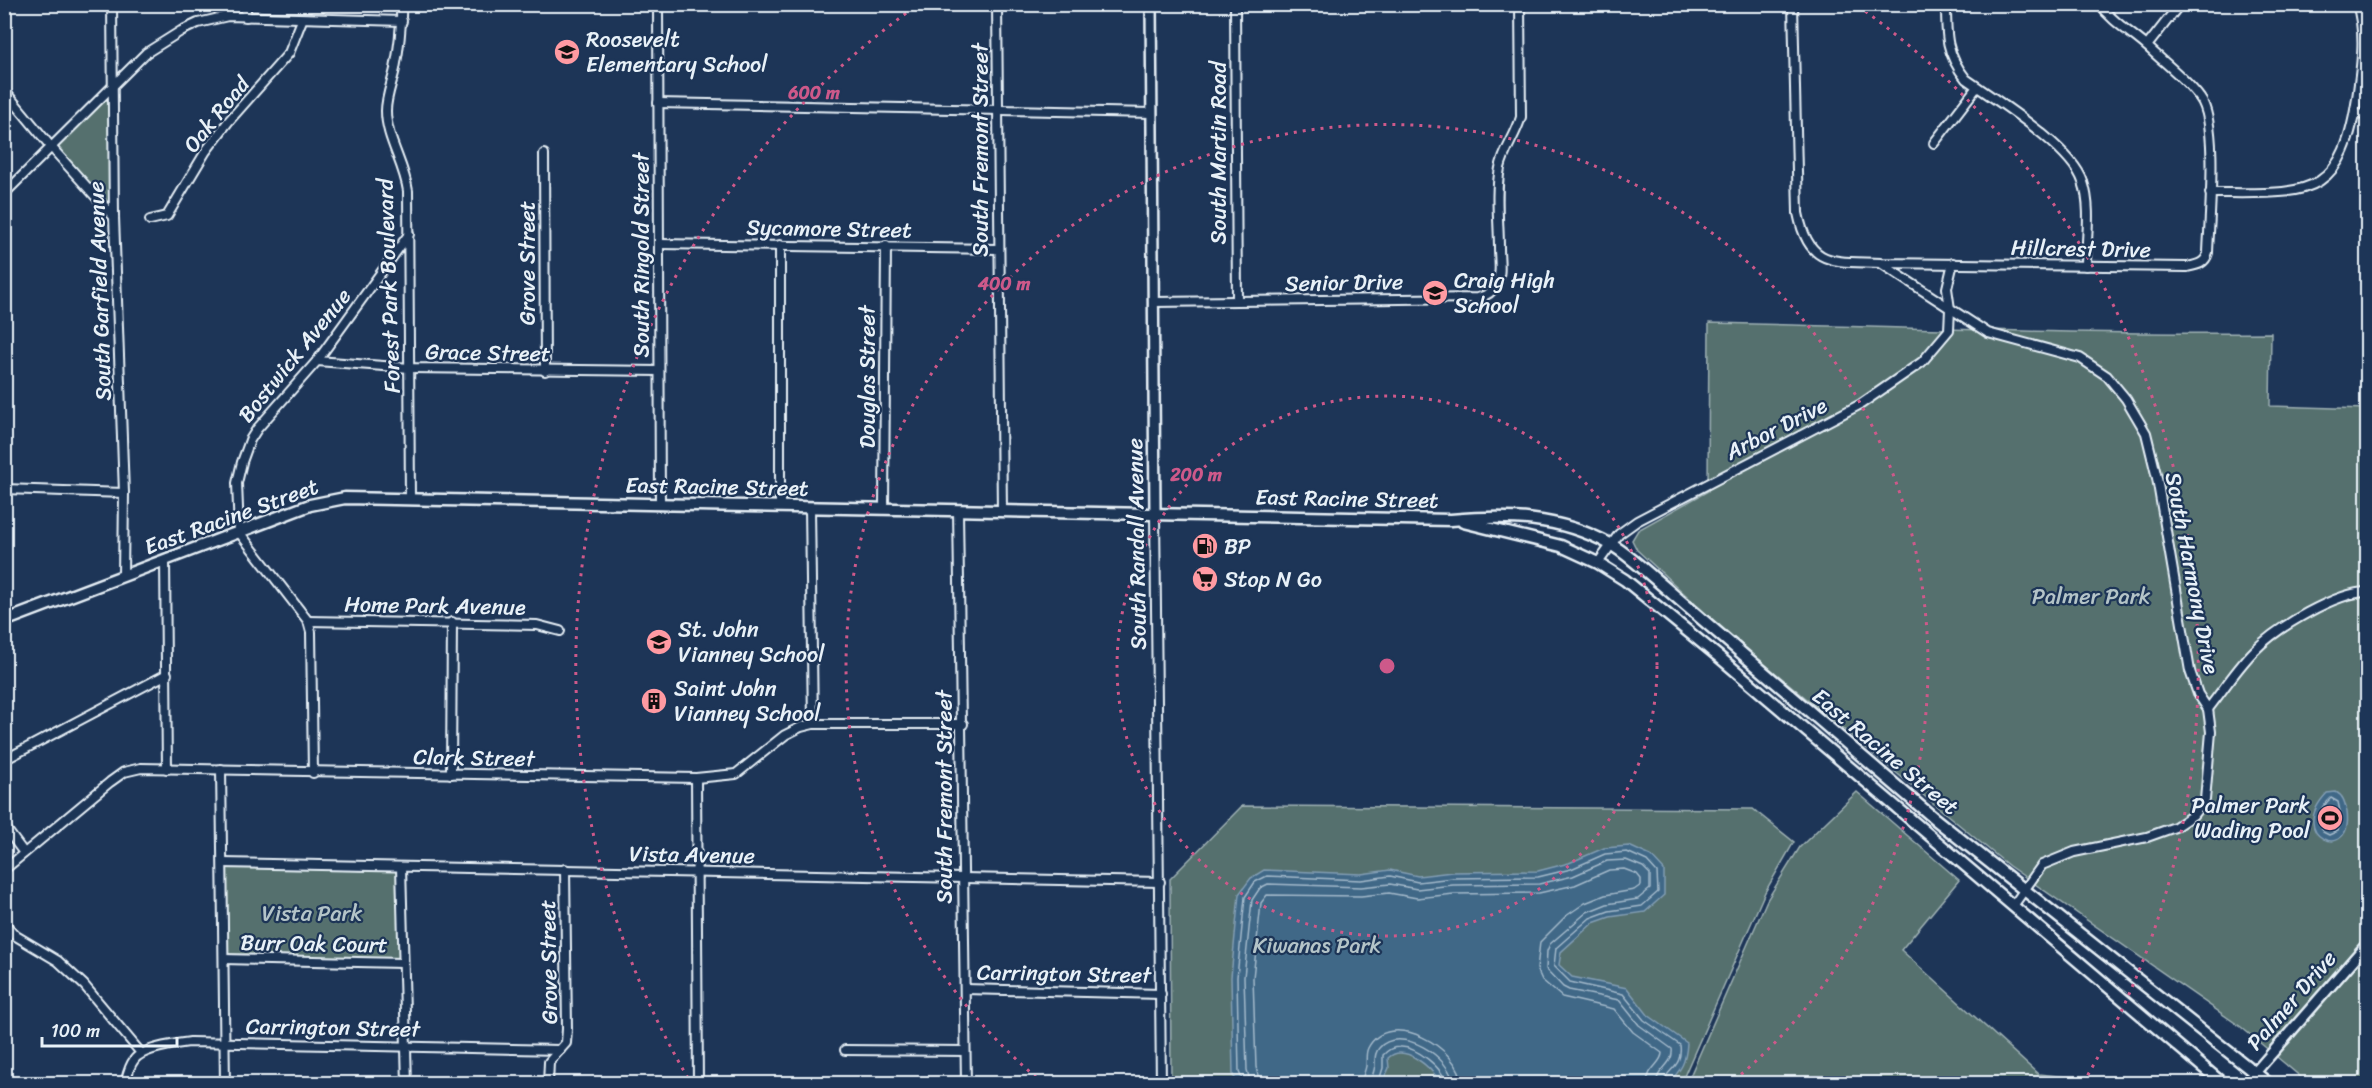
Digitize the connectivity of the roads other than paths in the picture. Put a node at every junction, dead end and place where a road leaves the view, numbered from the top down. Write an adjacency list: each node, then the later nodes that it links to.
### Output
1 (112, 4): 18 (street, South Garfield Avenue)
2 (246, 4): 14 (street)
3 (401, 4): 16 (street, Forest Park Boulevard)
4 (658, 4): 21 (street, South Ringold Street)
5 (998, 4): 22 (street, South Fremont Street)
6 (1151, 4): 23 (street, South Randall Avenue)
7 (1235, 4): 41 (street, South Martin Road)
8 (1520, 4): 41 (street, Senior Drive)
9 (1793, 4): 38 (street)
10 (1946, 4): 19 (street)
11 (2099, 4): 17 (street)
12 (2180, 4): 17 (street)
13 (2357, 4): 24 (street)
14 (246, 17): 15 (street); 18 (street)
15 (302, 20): 16 (street); 32 (street, Oak Road)
16 (402, 21): 33 (street, Forest Park Boulevard)
17 (2147, 46): 29 (street)
18 (113, 84): 27 (street); 31 (street, South Garfield Avenue)
19 (1977, 87): 26 (street); 40 (street)
20 (4, 90): 27 (street)
21 (658, 103): 22 (street); 34 (street, South Ringold Street)
22 (998, 110): 23 (street); 37 (street, South Fremont Street)
23 (1152, 113): 42 (street, South Randall Avenue)
24 (2355, 114): 25 (street); 29 (street)
25 (2367, 115)
26 (1934, 143)
27 (52, 148): 30 (street); 31 (street)
28 (544, 154): 46 (street, Grove Street)
29 (2210, 193): 40 (street, Hillcrest Drive)
30 (4, 194)
31 (114, 217): 49 (street, South Garfield Avenue)
32 (150, 220)
33 (409, 234): 44 (street, Bostwick Avenue); 45 (street, Forest Park Boulevard)
34 (660, 244): 35 (street, Sycamore Street); 47 (street, South Ringold Street)
35 (780, 245): 36 (street, Sycamore Street); 52 (street)
36 (886, 246): 37 (street, Sycamore Street); 54 (street, Douglas Street)
37 (998, 249): 56 (street, South Fremont Street)
38 (1881, 263): 39 (street); 43 (street, South Harmony Drive)
39 (1953, 263): 40 (street, Hillcrest Drive); 43 (street)
40 (2086, 266)
41 (1238, 301): 42 (street, Senior Drive)
42 (1154, 302): 57 (street, South Randall Avenue)
43 (1950, 309): 60 (street, Arbor Drive); 70 (street, South Harmony Drive)
44 (317, 361): 45 (street, Grace Street); 59 (street, Bostwick Avenue)
45 (410, 368): 46 (street, Grace Street); 50 (street, Forest Park Boulevard)
46 (545, 371): 47 (street, Grace Street)
47 (659, 371): 51 (street, South Ringold Street)
48 (4, 489): 49 (street)
49 (124, 493): 63 (street, South Garfield Avenue)
50 (410, 498): 51 (main road, East Racine Street); 59 (main road, East Racine Street)
51 (660, 505): 52 (main road, East Racine Street)
52 (780, 507): 53 (main road, East Racine Street)
53 (810, 508): 54 (main road, East Racine Street); 71 (street)
54 (884, 508): 55 (main road, East Racine Street)
55 (958, 510): 56 (main road, East Racine Street); 72 (street, South Fremont Street)
56 (1002, 511): 57 (main road, East Racine Street)
57 (1155, 513): 58 (main road, East Racine Street); 87 (street, South Randall Avenue)
58 (1451, 520): 60 (main road, East Racine Street); 62 (main road, East Racine Street)
59 (239, 532): 61 (main road, East Racine Street); 66 (street)
60 (1611, 544): 62 (street, Arbor Drive); 88 (main road, East Racine Street)
61 (165, 560): 63 (main road, East Racine Street); 69 (street)
62 (1598, 562): 89 (main road, East Racine Street)
63 (123, 576): 65 (main road, East Racine Street)
64 (2367, 592): 70 (street)
65 (4, 621)
66 (308, 621): 67 (street, Home Park Avenue); 76 (street)
67 (452, 622): 68 (street, Home Park Avenue); 77 (street)
68 (560, 631)
69 (167, 674): 73 (street); 74 (street)
70 (2208, 709): 88 (street, South Harmony Drive)
71 (813, 724): 72 (street, Clark Street); 78 (street, Clark Street)
72 (963, 724): 86 (street, South Fremont Street)
73 (4, 760)
74 (167, 769): 75 (street, Clark Street); 80 (street, Clark Street)
75 (221, 769): 76 (street, Clark Street); 81 (street)
76 (313, 773): 77 (street, Clark Street)
77 (451, 774): 78 (street, Clark Street)
78 (696, 778): 85 (street)
79 (4, 826): 80 (street)
80 (24, 853): 84 (street, Clark Street)
81 (223, 863): 82 (street, Vista Avenue); 92 (street)
82 (401, 867): 83 (street, Vista Avenue); 93 (street)
83 (565, 869): 85 (street, Vista Avenue); 98 (street, Grove Street)
84 (4, 870)
85 (696, 872): 86 (street, Vista Avenue); 107 (street)
86 (962, 878): 87 (street, Vista Avenue); 94 (street, South Fremont Street)
87 (1161, 882): 95 (street, South Randall Avenue)
88 (2024, 889): 89 (street, South Harmony Drive); 102 (main road, East Racine Street)
89 (2013, 906): 110 (main road, East Racine Street)
90 (4, 923): 101 (street)
91 (2367, 943): 102 (street, Palmer Drive)
92 (224, 959): 93 (street, Burr Oak Court); 96 (street)
93 (402, 963): 97 (street)
94 (965, 989): 95 (street, Carrington Street); 100 (street, South Fremont Street)
95 (1161, 994): 109 (street, South Randall Avenue)
96 (225, 1043): 97 (street, Carrington Street); 101 (street, Carrington Street); 104 (street)
97 (406, 1046): 98 (street, Carrington Street); 105 (street)
98 (560, 1050): 106 (street, Grove Street)
99 (845, 1050): 100 (street)
100 (965, 1051): 108 (street, South Fremont Street)
101 (141, 1053): 103 (street)
102 (2254, 1072): 111 (street, Palmer Drive); 112 (main road, East Racine Street)
103 (125, 1083)
104 (225, 1083)
105 (407, 1083)
106 (548, 1083)
107 (698, 1083)
108 (966, 1083)
109 (1161, 1083)
110 (2223, 1083)
111 (2245, 1083)
112 (2268, 1083)

